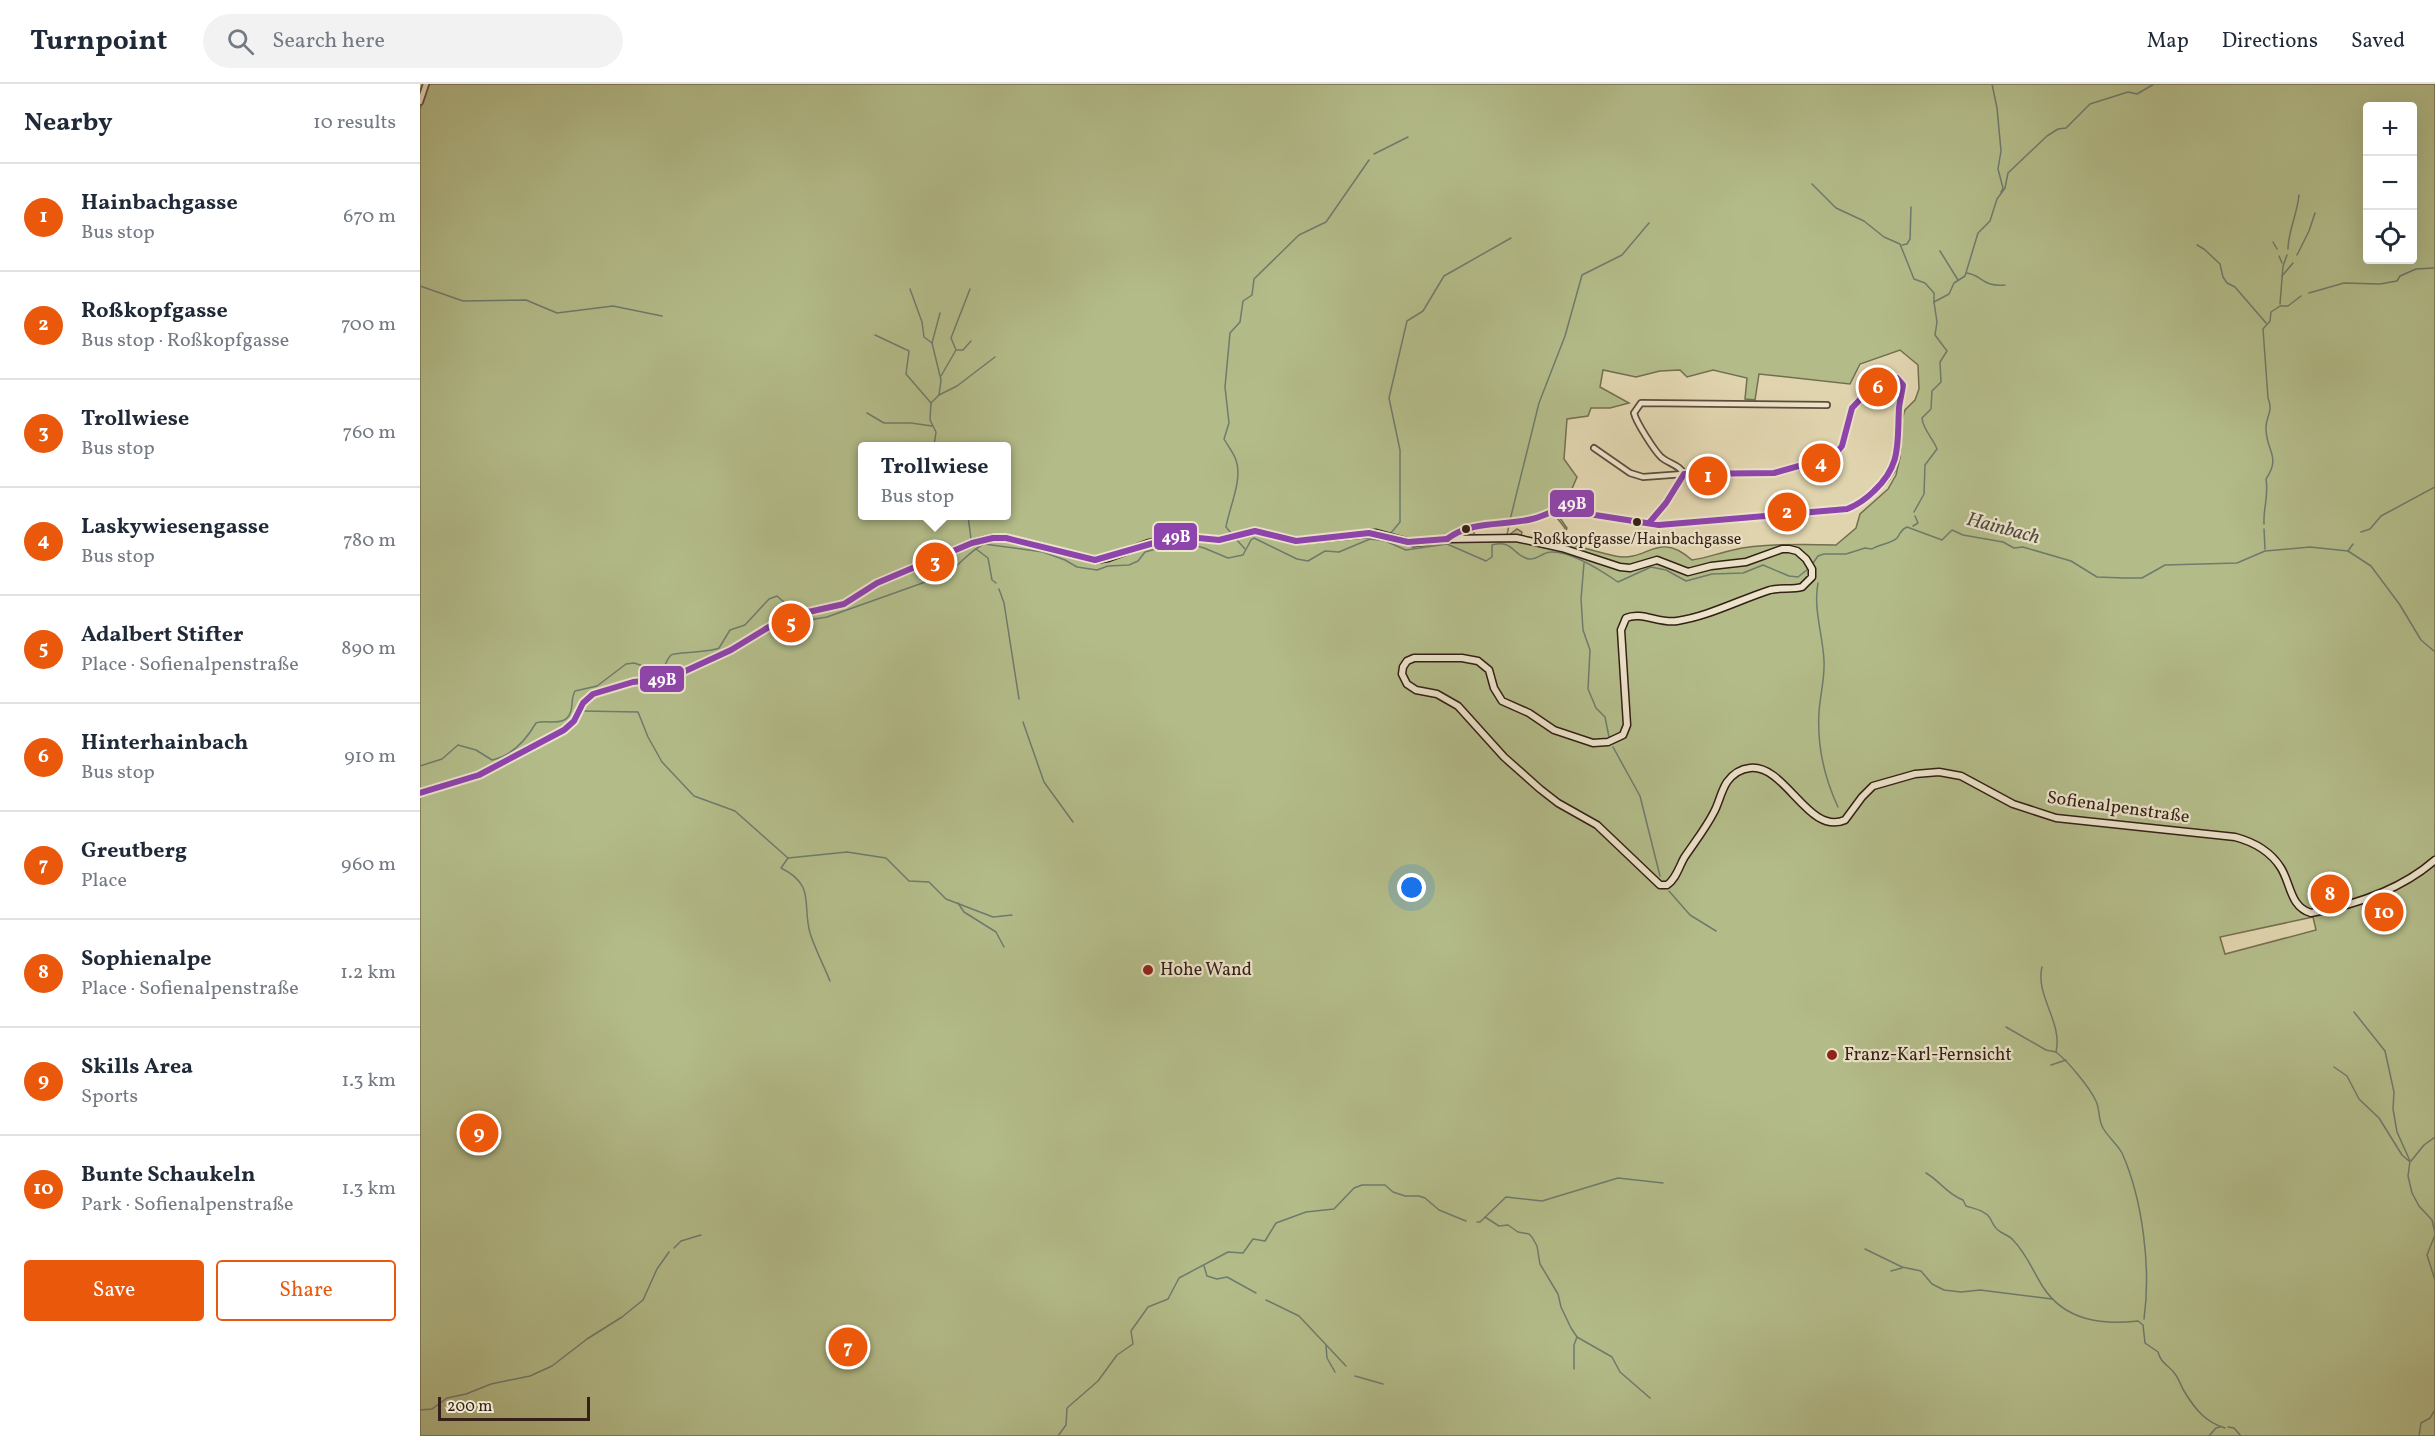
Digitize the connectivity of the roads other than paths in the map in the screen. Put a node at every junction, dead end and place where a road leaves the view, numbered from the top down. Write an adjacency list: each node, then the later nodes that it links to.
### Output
1 (426, 84): 2 (street)
2 (420, 102)
3 (1827, 405): 5 (street)
4 (1594, 448): 5 (street)
5 (1684, 474): 6 (street); 6 (street)
6 (1649, 523): 7 (street)
7 (1447, 539): 8 (street, Sofienalpenstraße); 9 (street, Sofienalpenstraße)
8 (420, 793)
9 (2435, 860)

